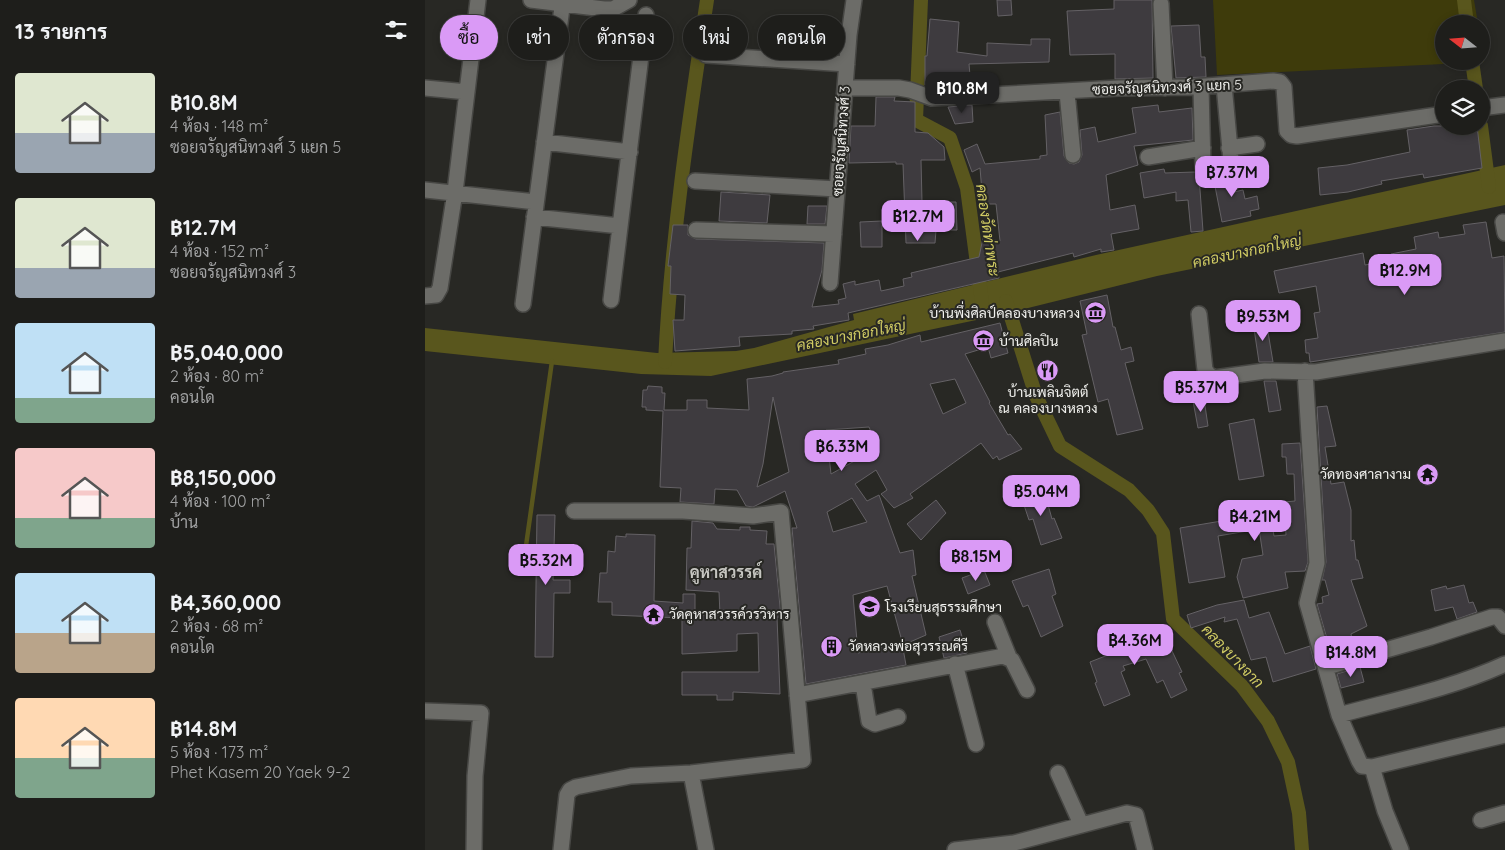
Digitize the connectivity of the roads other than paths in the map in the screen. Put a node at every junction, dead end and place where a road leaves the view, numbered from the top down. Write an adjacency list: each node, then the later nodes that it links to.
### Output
1 (478, 0): 15 (street)
2 (531, 0): 4 (street)
3 (854, 0): 9 (street, ซอยจรัญสนิทวงศ์ 3)
4 (563, 2): 5 (street); 18 (street)
5 (623, 2)
6 (1161, 4): 14 (street)
7 (748, 58): 9 (street)
8 (641, 60): 22 (street)
9 (847, 64): 13 (street, ซอยจรัญสนิทวงศ์ 3)
10 (1224, 85): 11 (street, ซอยจรัญสนิทวงศ์ 3 แยก 5); 17 (street, ซอยจรัญสนิทวงศ์ 3 แยก 5); 21 (street)
11 (1201, 87): 14 (street, ซอยจรัญสนิทวงศ์ 3 แยก 5); 20 (street)
12 (425, 88): 15 (street)
13 (845, 88): 16 (street, ซอยจรัญสนิทวงศ์ 3 แยก 5); 28 (street, ซอยจรัญสนิทวงศ์ 3)
14 (1165, 88): 16 (street, ซอยจรัญสนิทวงศ์ 3 แยก 5)
15 (467, 92): 30 (street)
16 (1067, 92): 23 (street)
17 (1435, 115)
18 (544, 142): 22 (street); 31 (street)
19 (1257, 144): 21 (street)
20 (1203, 148): 24 (street); 25 (street)
21 (1229, 148): 27 (street)
22 (630, 152): 32 (street)
23 (1073, 155)
24 (1148, 157)
25 (1203, 168)
26 (695, 181): 28 (street)
27 (1233, 182)
28 (837, 189): 34 (street, ซอยจรัญสนิทวงศ์ 3)
29 (425, 190): 30 (street)
30 (455, 192): 31 (street); 36 (street)
31 (535, 209): 32 (street); 38 (street)
32 (620, 226): 37 (street)
33 (696, 230): 34 (street)
34 (834, 234): 35 (street, ซอยจรัญสนิทวงศ์ 3)
35 (830, 283)
36 (425, 296)
37 (611, 300)
38 (523, 304)
39 (1199, 314): 41 (street)
40 (1505, 341): 41 (street)
41 (1305, 372): 48 (street)
42 (575, 511): 51 (street)
43 (995, 622): 45 (street)
44 (1505, 626): 48 (street)
45 (1009, 657): 46 (street); 50 (street)
46 (955, 664): 49 (street); 56 (street)
47 (1505, 664): 53 (street)
48 (1327, 667): 53 (street)
49 (863, 684): 51 (street); 54 (street)
50 (1027, 690)
51 (797, 695): 58 (street)
52 (425, 711): 64 (street)
53 (1339, 715): 57 (street)
54 (898, 717)
55 (1505, 735): 57 (street)
56 (975, 744)
57 (1377, 766): 69 (street)
58 (691, 773): 65 (street); 66 (street)
59 (1058, 773): 62 (street)
60 (1505, 813): 61 (street)
61 (1481, 820)
62 (1081, 824): 63 (street); 68 (street)
63 (1015, 846): 67 (street)
64 (474, 850)
65 (561, 850)
66 (706, 850)
67 (955, 850)
68 (1145, 850)
69 (1401, 850)

